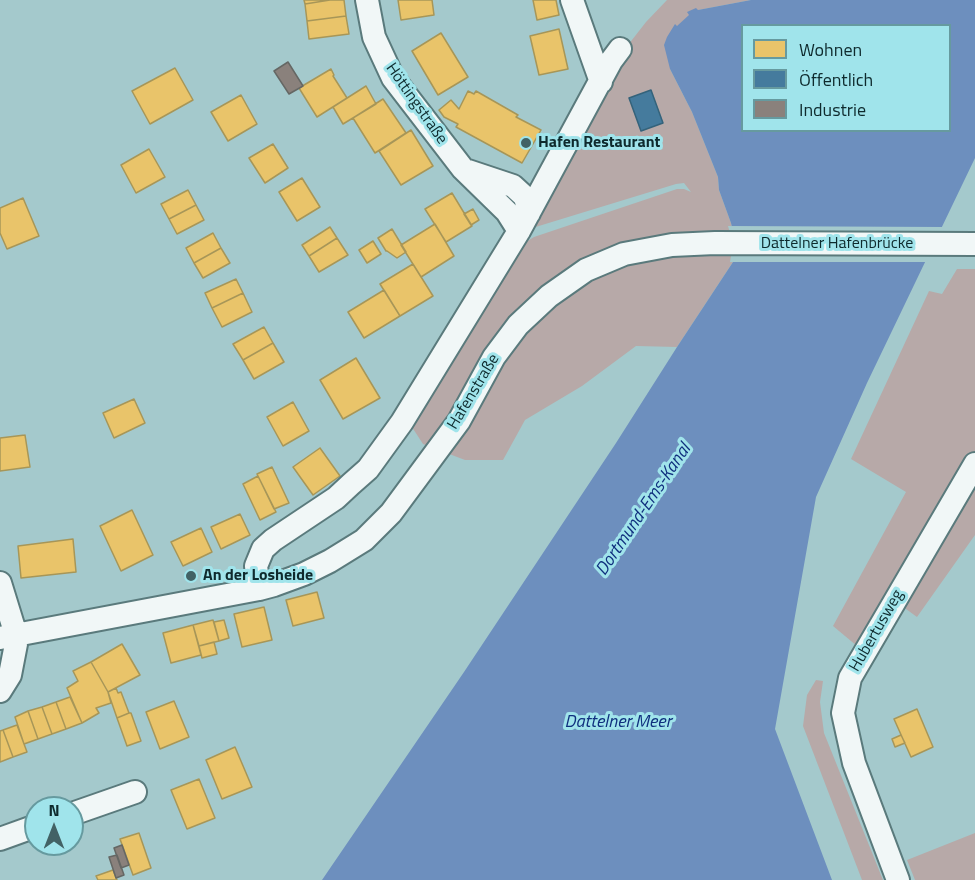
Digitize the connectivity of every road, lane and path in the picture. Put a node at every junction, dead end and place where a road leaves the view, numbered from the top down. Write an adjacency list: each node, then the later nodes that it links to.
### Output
1 (367, 0): 5 (street, Höttingstraße)
2 (572, 0): 4 (street)
3 (620, 49): 4 (street)
4 (600, 82): 5 (street)
5 (524, 222): 10 (street)
6 (715, 243): 7 (street, Dattelner Hafenbrücke); 10 (street, Hafenstraße)
7 (967, 244)
8 (975, 464): 17 (street, Hubertusweg)
9 (0, 583): 11 (street)
10 (259, 590): 11 (street, Hafenstraße)
11 (8, 637): 12 (street)
12 (0, 691)
13 (135, 792): 14 (street)
14 (84, 810)
15 (24, 830): 16 (street)
16 (0, 839)
17 (898, 880)

